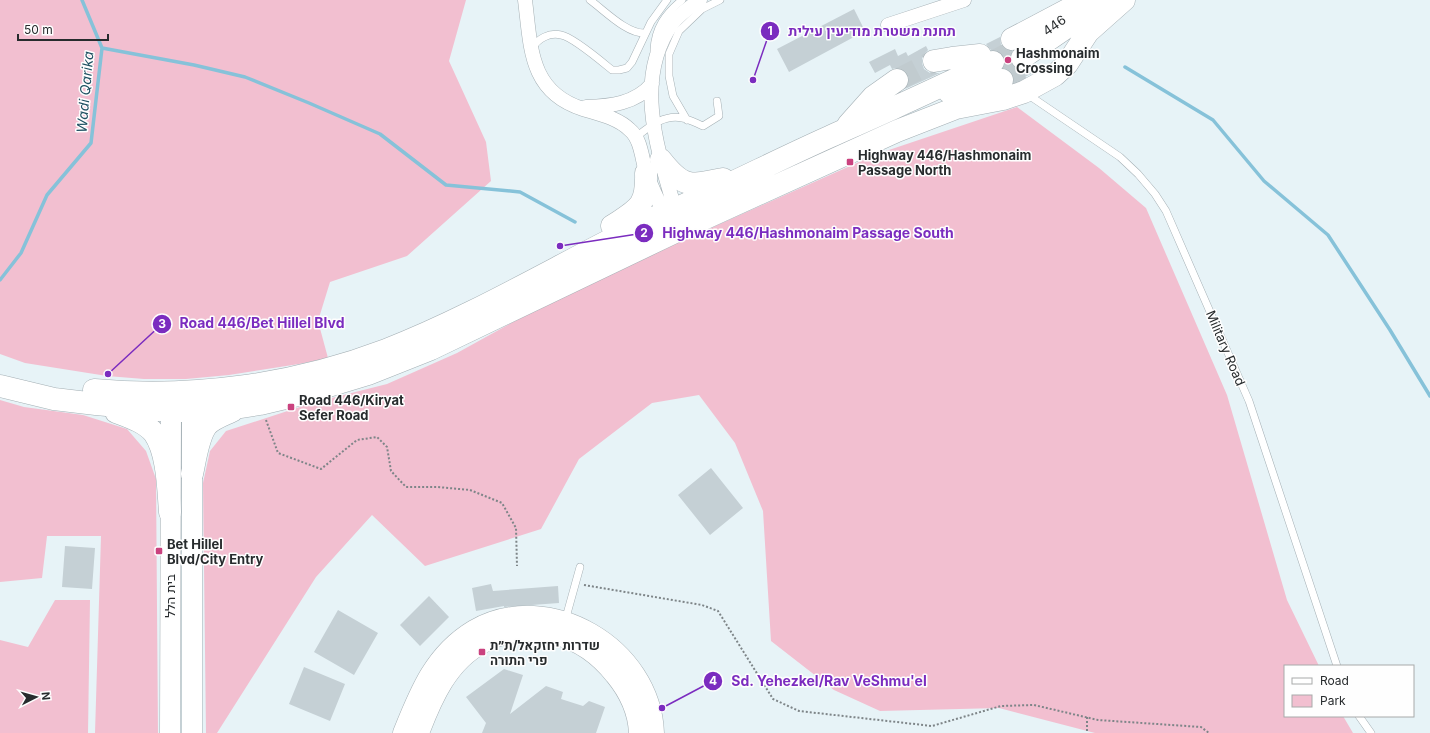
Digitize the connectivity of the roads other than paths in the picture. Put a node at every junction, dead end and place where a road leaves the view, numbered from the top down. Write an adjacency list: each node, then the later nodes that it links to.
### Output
1 (525, 0): 13 (street)
2 (590, 0): 12 (lane)
3 (667, 0): 12 (lane)
4 (682, 0): 17 (lane)
5 (700, 0): 17 (street)
6 (720, 0): 22 (lane)
7 (964, 0): 11 (street)
8 (1106, 0): 10 (main road, 446)
9 (1124, 0): 19 (main road)
10 (1087, 5): 14 (main road, 446)
11 (888, 26)
12 (645, 33): 13 (lane)
13 (532, 48): 21 (street)
14 (1020, 53)
15 (934, 61): 16 (main road)
16 (992, 64): 24 (main road); 24 (main road)
17 (652, 78): 21 (street); 23 (street)
18 (897, 80): 24 (main road)
19 (1024, 92): 28 (main road); 42 (lane, Military Road)
20 (717, 101): 22 (lane)
21 (577, 107): 25 (street)
22 (687, 120): 23 (lane)
23 (654, 123): 25 (lane); 26 (street)
24 (837, 132): 27 (main road)
25 (636, 137): 26 (street)
26 (654, 167): 27 (main road); 28 (street); 28 (street); 29 (main road)
27 (753, 172): 28 (main road)
28 (672, 218): 29 (main road); 34 (main road)
29 (527, 284): 32 (main road)
30 (0, 374): 32 (main road)
31 (0, 386): 33 (main road)
32 (182, 391): 35 (street); 36 (street)
33 (96, 404): 35 (main road); 38 (main road)
34 (252, 406): 36 (main road); 37 (main road)
35 (171, 411): 36 (main road); 38 (street, בית הלל)
36 (192, 411): 37 (street, בית הלל)
37 (192, 474): 40 (street, בית הלל)
38 (170, 512): 40 (street, בית הלל)
39 (580, 567): 41 (lane)
40 (181, 599): 44 (street, בית הלל); 45 (street, בית הלל)
41 (562, 628): 46 (street); 47 (street); 48 (street); 49 (street)
42 (1337, 665)
43 (1360, 717): 50 (lane)
44 (170, 733)
45 (192, 733)
46 (403, 733)
47 (419, 733)
48 (639, 733)
49 (654, 733)
50 (1371, 733)

